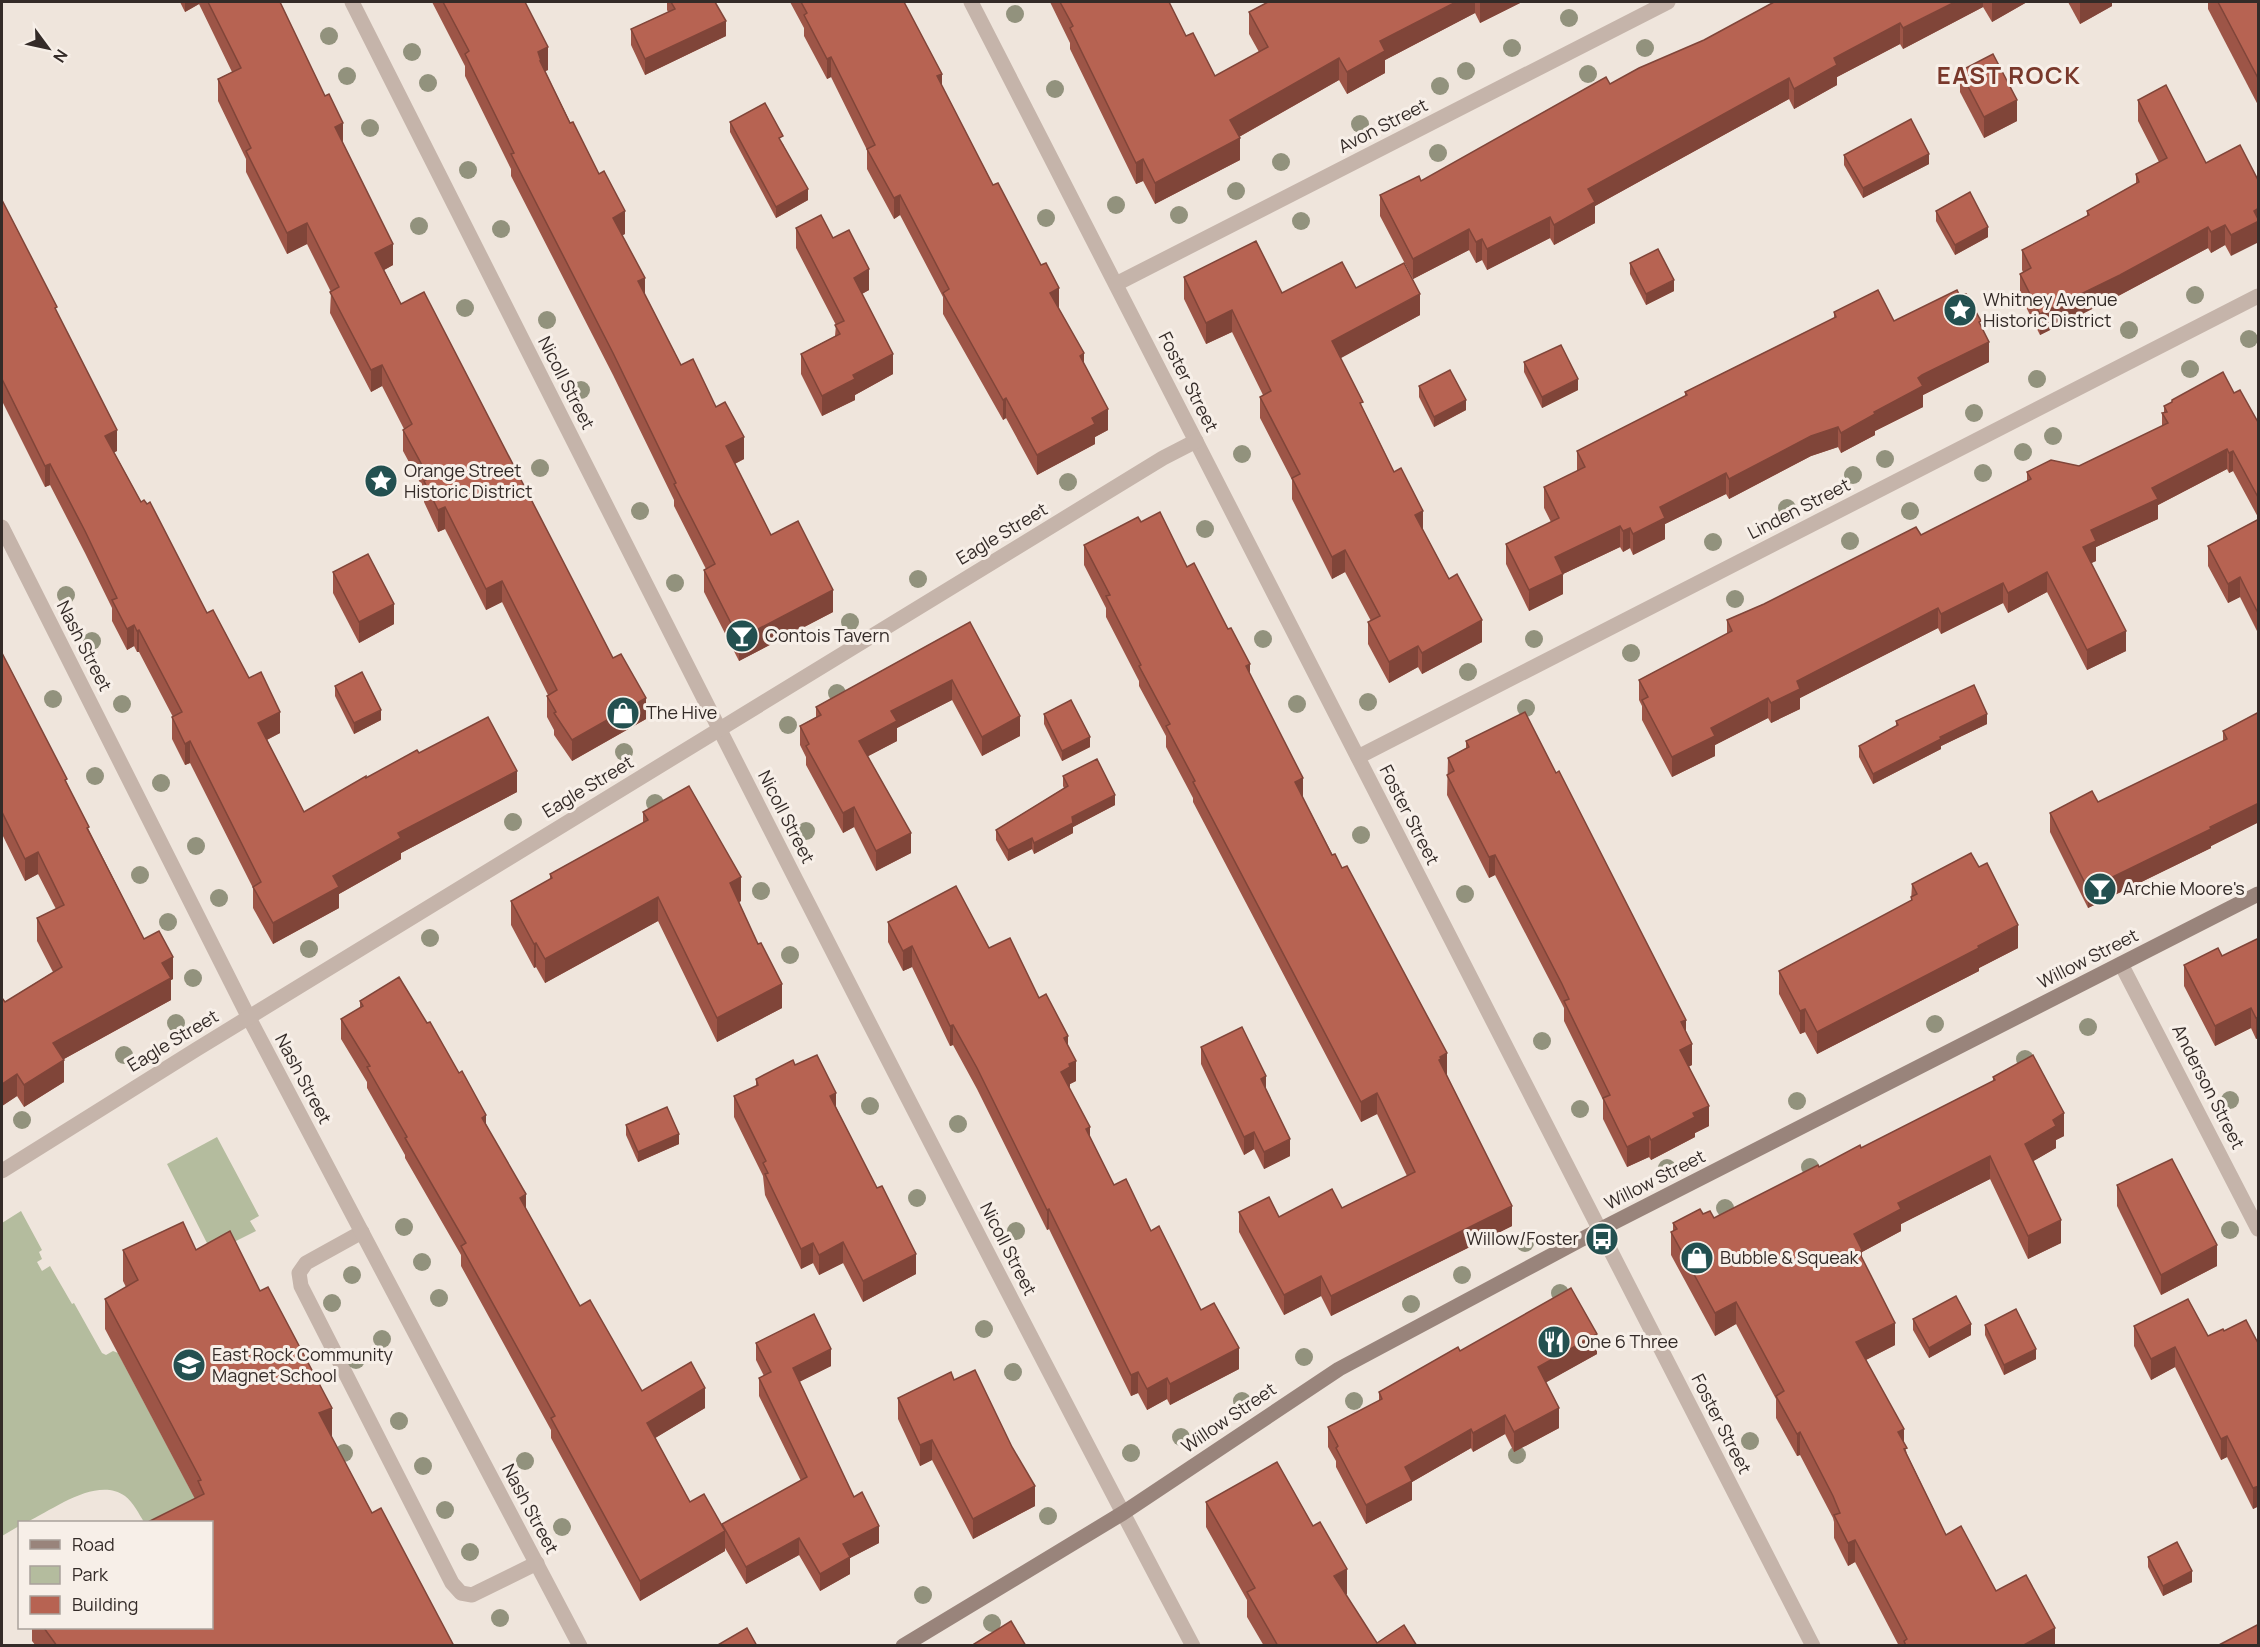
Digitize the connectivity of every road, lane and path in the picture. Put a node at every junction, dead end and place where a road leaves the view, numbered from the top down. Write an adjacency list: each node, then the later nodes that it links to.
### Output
1 (352, 2): 8 (street, Nicoll Street)
2 (971, 2): 4 (street, Foster Street)
3 (1668, 2): 4 (street, Avon Street)
4 (1116, 284): 6 (street, Foster Street)
5 (2259, 296): 9 (street, Linden Street)
6 (1196, 441): 8 (street, Eagle Street); 9 (street, Foster Street)
7 (2, 526): 12 (street, Nash Street)
8 (719, 730): 12 (street, Eagle Street); 17 (street, Nicoll Street)
9 (1358, 757): 15 (street, Foster Street)
10 (2259, 894): 11 (main road, Willow Street)
11 (2121, 964): 14 (street, Anderson Street); 15 (main road, Willow Street)
12 (249, 1018): 13 (street, Eagle Street); 16 (street, Nash Street)
13 (2, 1171)
14 (2259, 1229)
15 (1599, 1230): 17 (main road, Willow Street); 22 (street, Foster Street)
16 (362, 1232): 18 (street, Nash Street); 18 (street)
17 (1123, 1513): 20 (main road, Willow Street); 21 (street, Nicoll Street)
18 (537, 1563): 19 (street, Nash Street)
19 (580, 1646)
20 (903, 1646)
21 (1193, 1646)
22 (1813, 1646)

